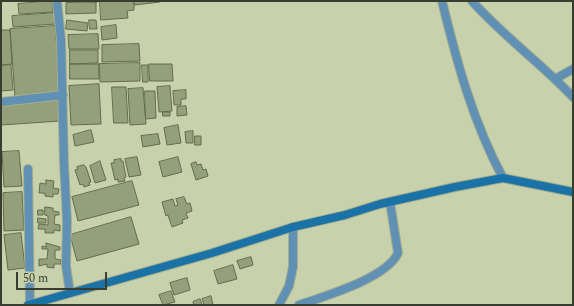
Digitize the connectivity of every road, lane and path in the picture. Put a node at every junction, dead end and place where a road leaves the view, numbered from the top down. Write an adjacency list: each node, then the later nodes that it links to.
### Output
1 (57, 1): 6 (street)
2 (442, 1): 10 (street)
3 (472, 1): 5 (street)
4 (573, 69): 5 (street)
5 (555, 79): 7 (street)
6 (63, 95): 8 (street); 14 (street)
7 (573, 97)
8 (1, 102)
9 (28, 169): 15 (street)
10 (504, 178): 11 (main road); 12 (main road)
11 (573, 192)
12 (390, 202): 13 (main road); 17 (street)
13 (293, 227): 14 (main road); 16 (street)
14 (70, 293): 15 (main road)
15 (29, 305)
16 (279, 305)
17 (299, 305)

